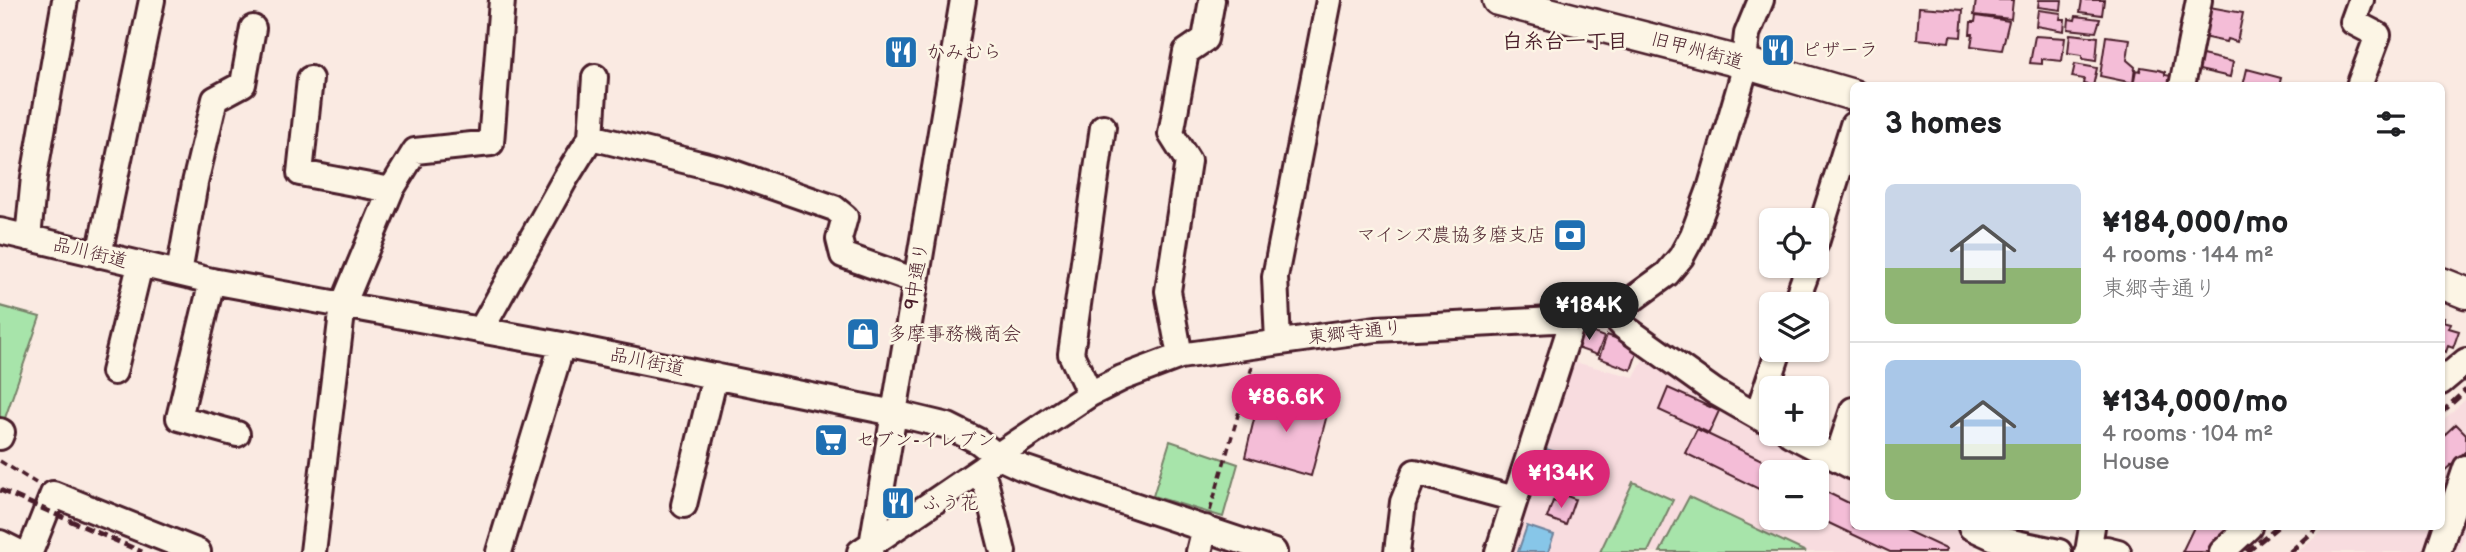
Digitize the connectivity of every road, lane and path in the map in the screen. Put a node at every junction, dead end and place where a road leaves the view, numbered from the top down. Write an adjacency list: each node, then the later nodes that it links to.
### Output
1 (65, 0): 24 (street)
2 (152, 0): 25 (street)
3 (502, 0): 21 (street)
4 (963, 0): 29 (street, 9中通り)
5 (1212, 0): 38 (street)
6 (1329, 0): 36 (street)
7 (1498, 0): 12 (main road, 旧甲州街道)
8 (1761, 0): 12 (street, 東郷寺通り)
9 (2199, 0): 15 (street)
10 (2361, 0): 16 (street)
11 (253, 28): 27 (street)
12 (1744, 63): 17 (main road, 旧甲州街道); 33 (street, 東郷寺通り)
13 (595, 77): 20 (street)
14 (310, 79): 21 (street)
15 (2183, 82)
16 (2360, 82)
17 (1850, 94)
18 (1103, 127): 43 (street)
19 (1850, 135): 22 (street)
20 (591, 137): 29 (street); 35 (street)
21 (391, 190): 32 (street)
22 (1827, 208)
23 (0, 231): 24 (street, 品川街道)
24 (28, 238): 25 (street, 品川街道)
25 (99, 255): 26 (street, 品川街道)
26 (140, 265): 27 (street, 品川街道); 40 (street)
27 (179, 274): 28 (street, 品川街道)
28 (212, 281): 32 (street, 品川街道); 48 (street)
29 (916, 281): 44 (street, 9中通り)
30 (2445, 285): 31 (main road)
31 (2466, 293)
32 (343, 305): 35 (street, 品川街道); 68 (street)
33 (1612, 314): 34 (street, 東郷寺通り); 45 (street)
34 (1573, 319): 36 (street, 東郷寺通り); 56 (street)
35 (481, 330): 37 (street, 品川街道)
36 (1268, 344): 38 (street, 東郷寺通り); 58 (path)
37 (562, 345): 41 (street, 品川街道); 69 (street)
38 (1180, 356): 43 (street, 東郷寺通り)
39 (2466, 361): 42 (street)
40 (114, 372)
41 (715, 376): 44 (street, 品川街道); 57 (street)
42 (2445, 379)
43 (1090, 394): 52 (street, 東郷寺通り)
44 (894, 413): 52 (street, 品川街道); 64 (street, 9中通り)
45 (1759, 417)
46 (1850, 430): 53 (street)
47 (0, 431): 49 (street)
48 (237, 434)
49 (0, 437)
50 (1813, 446): 53 (street)
51 (0, 461): 55 (path)
52 (989, 462): 58 (street, 品川街道); 64 (street, 東郷寺通り); 70 (street)
53 (1845, 463)
54 (2466, 468): 79 (street)
55 (53, 494): 66 (street); 67 (street)
56 (1515, 499): 73 (street); 74 (street)
57 (684, 505)
58 (1205, 527): 71 (street); 72 (street, 品川街道)
59 (1977, 530): 62 (street)
60 (2091, 530): 76 (street)
61 (2246, 530): 78 (street)
62 (1996, 539): 75 (street)
63 (0, 543): 65 (street)
64 (868, 549)
65 (18, 552)
66 (30, 552)
67 (198, 552)
68 (313, 552)
69 (499, 552)
70 (1003, 552)
71 (1199, 552)
72 (1275, 552)
73 (1397, 552)
74 (1498, 552)
75 (2059, 552)
76 (2087, 552): 77 (street)
77 (2118, 552)
78 (2222, 552)
79 (2438, 552)

